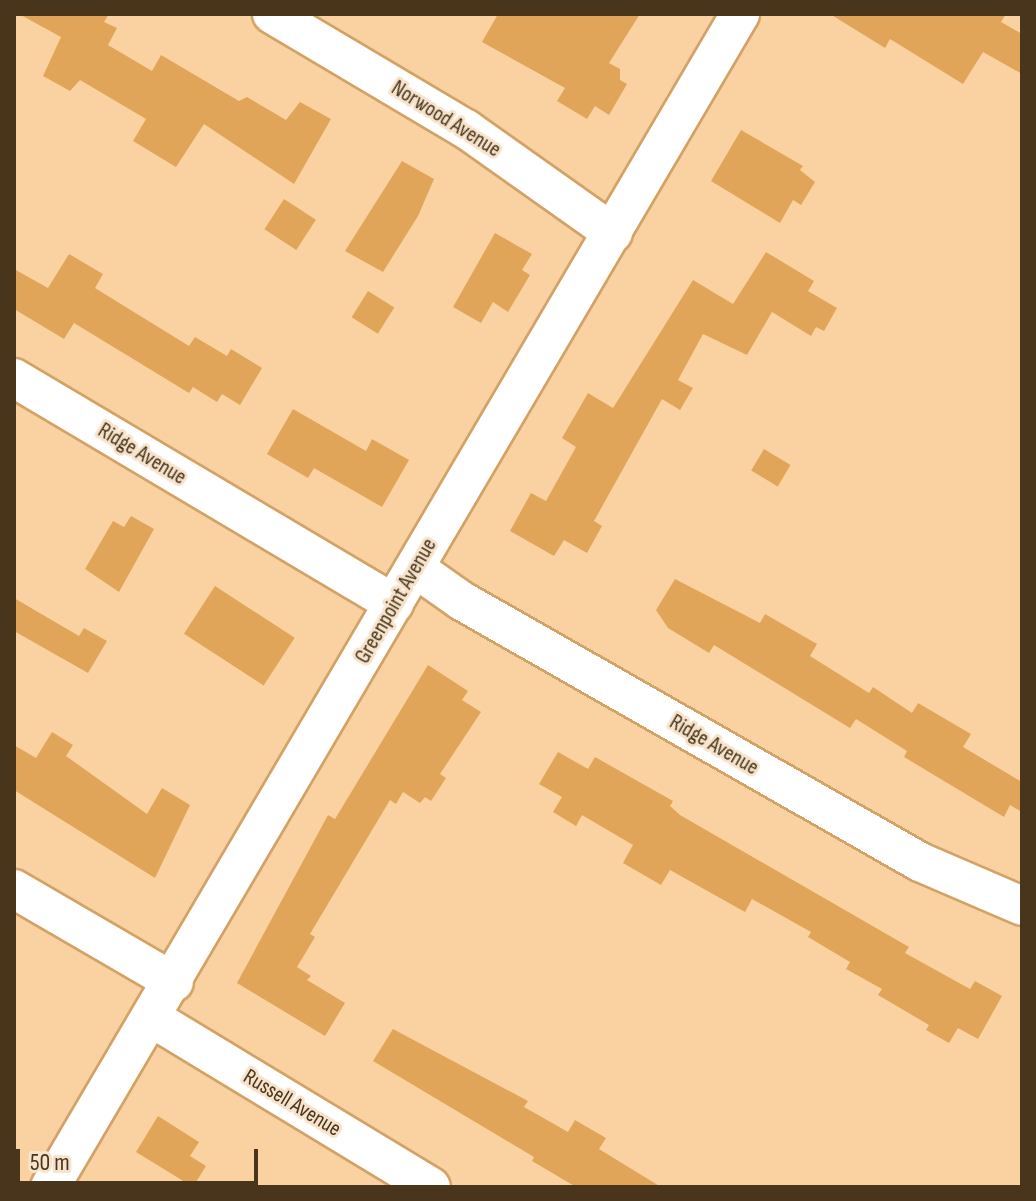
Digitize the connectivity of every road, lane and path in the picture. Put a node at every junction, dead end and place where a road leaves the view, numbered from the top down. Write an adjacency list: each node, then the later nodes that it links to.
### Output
1 (272, 14): 3 (street, Norwood Avenue)
2 (740, 14): 3 (street, Greenpoint Avenue)
3 (613, 233): 5 (street, Greenpoint Avenue)
4 (14, 378): 6 (street, Ridge Avenue)
5 (415, 568): 6 (street, Greenpoint Avenue); 8 (street, Ridge Avenue)
6 (394, 604): 9 (street, Greenpoint Avenue)
7 (14, 889): 9 (street)
8 (1022, 906)
9 (174, 982): 10 (street, Greenpoint Avenue)
10 (152, 1018): 11 (street, Greenpoint Avenue); 12 (street, Russell Avenue)
11 (50, 1187)
12 (431, 1187)

